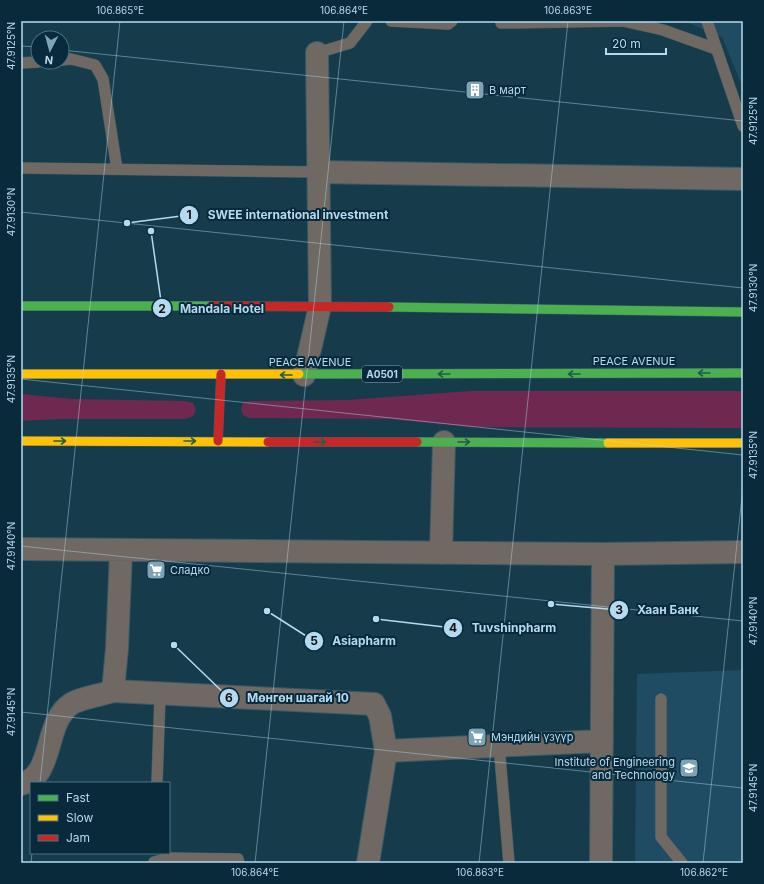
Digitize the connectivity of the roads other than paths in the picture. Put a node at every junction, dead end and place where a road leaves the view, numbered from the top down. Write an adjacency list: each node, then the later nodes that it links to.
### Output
1 (367, 21): 7 (lane)
2 (391, 21): 3 (lane)
3 (452, 21)
4 (707, 21): 6 (lane)
5 (501, 23): 6 (lane)
6 (716, 49): 9 (lane)
7 (316, 53): 12 (street)
8 (70, 59): 11 (lane)
9 (743, 126)
10 (21, 168): 11 (lane)
11 (117, 169): 12 (lane)
12 (319, 172): 13 (street); 15 (street)
13 (743, 179)
14 (21, 306): 15 (main road)
15 (320, 306): 16 (main road); 20 (street)
16 (743, 312)
17 (743, 373): 20 (main road, PEACE AVENUE / A0501, one-way to 20)
18 (21, 374): 19 (main road, PEACE AVENUE / A0501)
19 (221, 374): 20 (main road, PEACE AVENUE / A0501, one-way to 19); 22 (main road)
20 (304, 375)
21 (21, 441): 22 (main road, one-way to 22)
22 (218, 441): 23 (main road, one-way to 23)
23 (444, 442): 24 (main road, one-way to 24); 28 (street)
24 (743, 443)
25 (21, 549): 26 (street)
26 (121, 551): 28 (street); 30 (street)
27 (743, 552): 29 (street)
28 (441, 553): 29 (street)
29 (603, 554): 33 (street)
30 (113, 692): 31 (street); 37 (street)
31 (160, 695): 35 (street); 36 (lane)
32 (661, 699): 43 (lane)
33 (602, 741): 34 (street); 42 (street)
34 (499, 745): 35 (street); 41 (lane)
35 (386, 751): 40 (street)
36 (157, 782)
37 (21, 784)
38 (154, 859): 39 (lane)
39 (239, 863)
40 (368, 863)
41 (509, 863)
42 (601, 863)
43 (682, 863)

